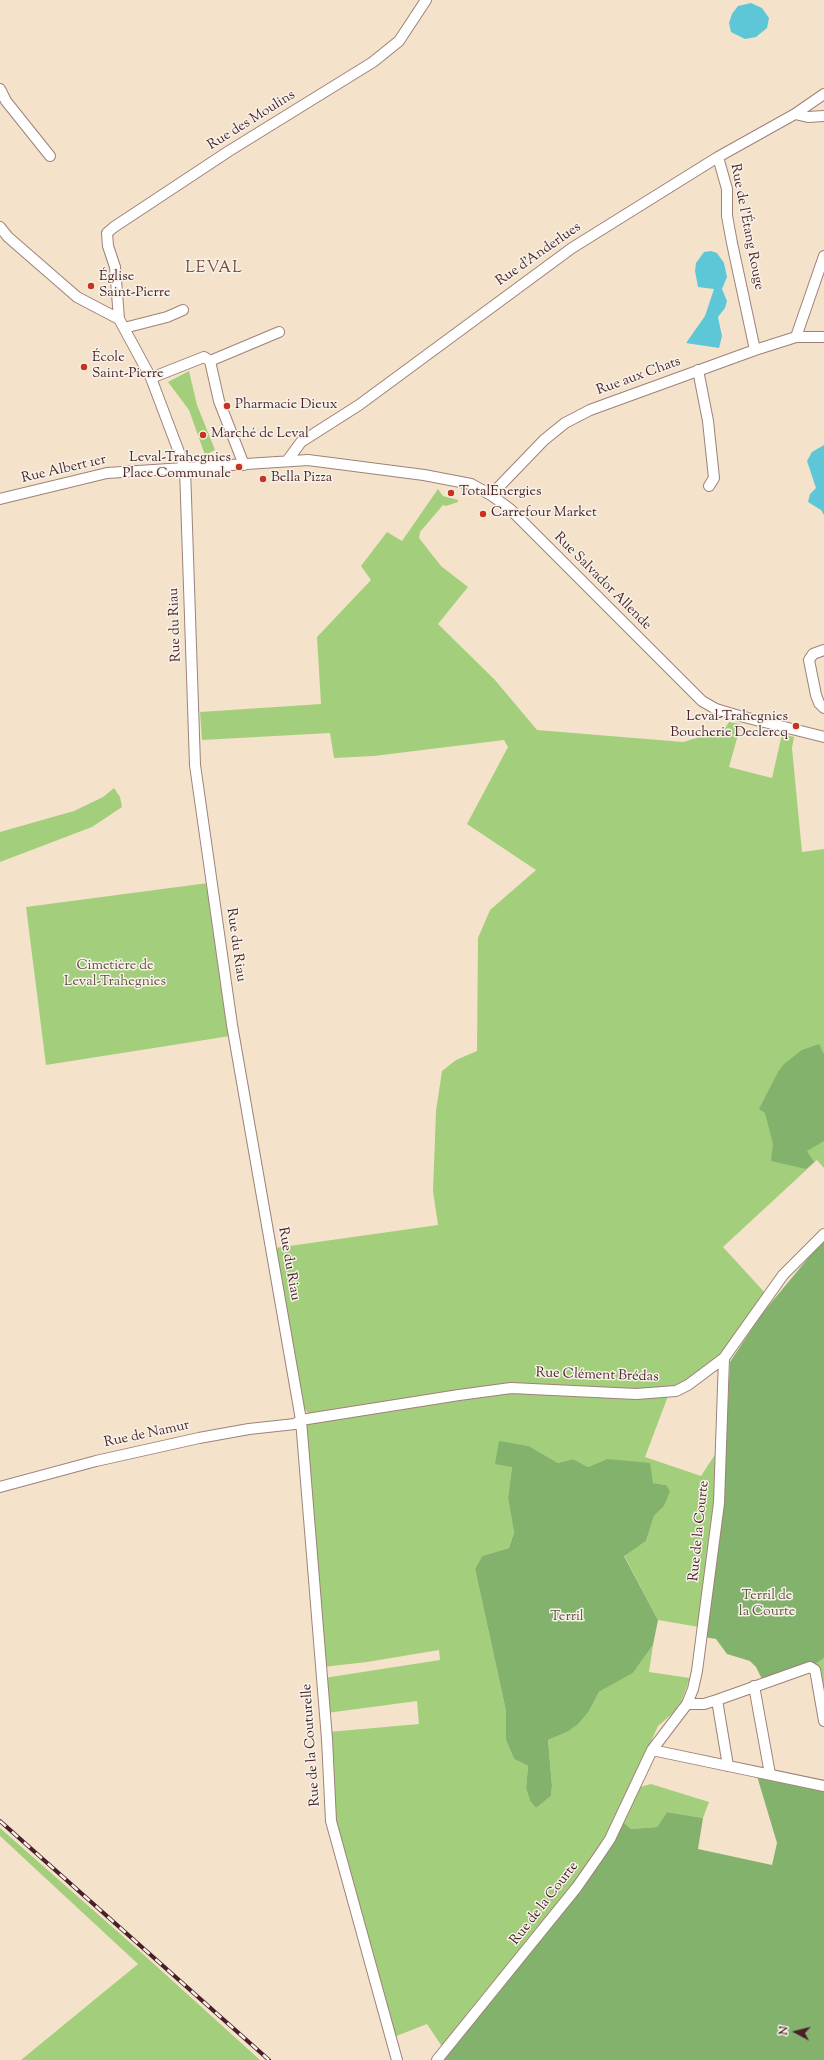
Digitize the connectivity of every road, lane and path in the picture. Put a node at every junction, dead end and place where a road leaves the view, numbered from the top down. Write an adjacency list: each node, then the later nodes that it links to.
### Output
1 (426, 0): 12 (street, Rue des Moulins)
2 (0, 89): 4 (street)
3 (824, 94): 5 (street, Rue d'Anderlues)
4 (3, 102): 7 (street)
5 (795, 114): 6 (street); 8 (street, Rue d'Anderlues)
6 (824, 116)
7 (50, 156)
8 (718, 157): 16 (street, Rue de l'Étang Rouge); 20 (street, Rue d'Anderlues)
9 (0, 227): 12 (street)
10 (824, 256): 14 (street)
11 (183, 310): 12 (street)
12 (121, 324): 19 (street, Rue du Riau)
13 (279, 332): 17 (street)
14 (796, 337): 15 (street, Rue aux Chats); 16 (street, Rue aux Chats)
15 (824, 337)
16 (755, 350): 18 (street, Rue aux Chats)
17 (210, 360): 19 (street); 21 (street)
18 (698, 370): 23 (street); 24 (street, Rue aux Chats)
19 (151, 378): 22 (street, Rue du Riau)
20 (287, 461): 21 (street, Rue Salvador Allende); 24 (street, Rue Salvador Allende)
21 (244, 465): 22 (street, Rue Salvador Allende)
22 (185, 468): 25 (street, Rue Albert 1er); 31 (street, Rue du Riau)
23 (709, 486)
24 (491, 495): 28 (street, Rue Salvador Allende)
25 (2, 501)
26 (824, 650): 27 (street)
27 (824, 708)
28 (824, 737)
29 (824, 1234): 30 (street, Rue Clément Brédas)
30 (724, 1358): 31 (street, Rue Clément Brédas); 35 (street, Rue de la Courte)
31 (301, 1420): 32 (street, Rue de Namur); 41 (street, Rue de la Couturelle)
32 (0, 1487)
33 (754, 1686): 34 (street); 36 (street); 39 (street)
34 (717, 1700): 35 (street); 38 (street)
35 (687, 1704): 37 (street, Rue de la Courte)
36 (824, 1721)
37 (652, 1750): 38 (street); 42 (street, Rue de la Courte)
38 (728, 1766): 39 (street)
39 (770, 1774): 40 (street)
40 (824, 1786)
41 (397, 2060)
42 (438, 2060)

